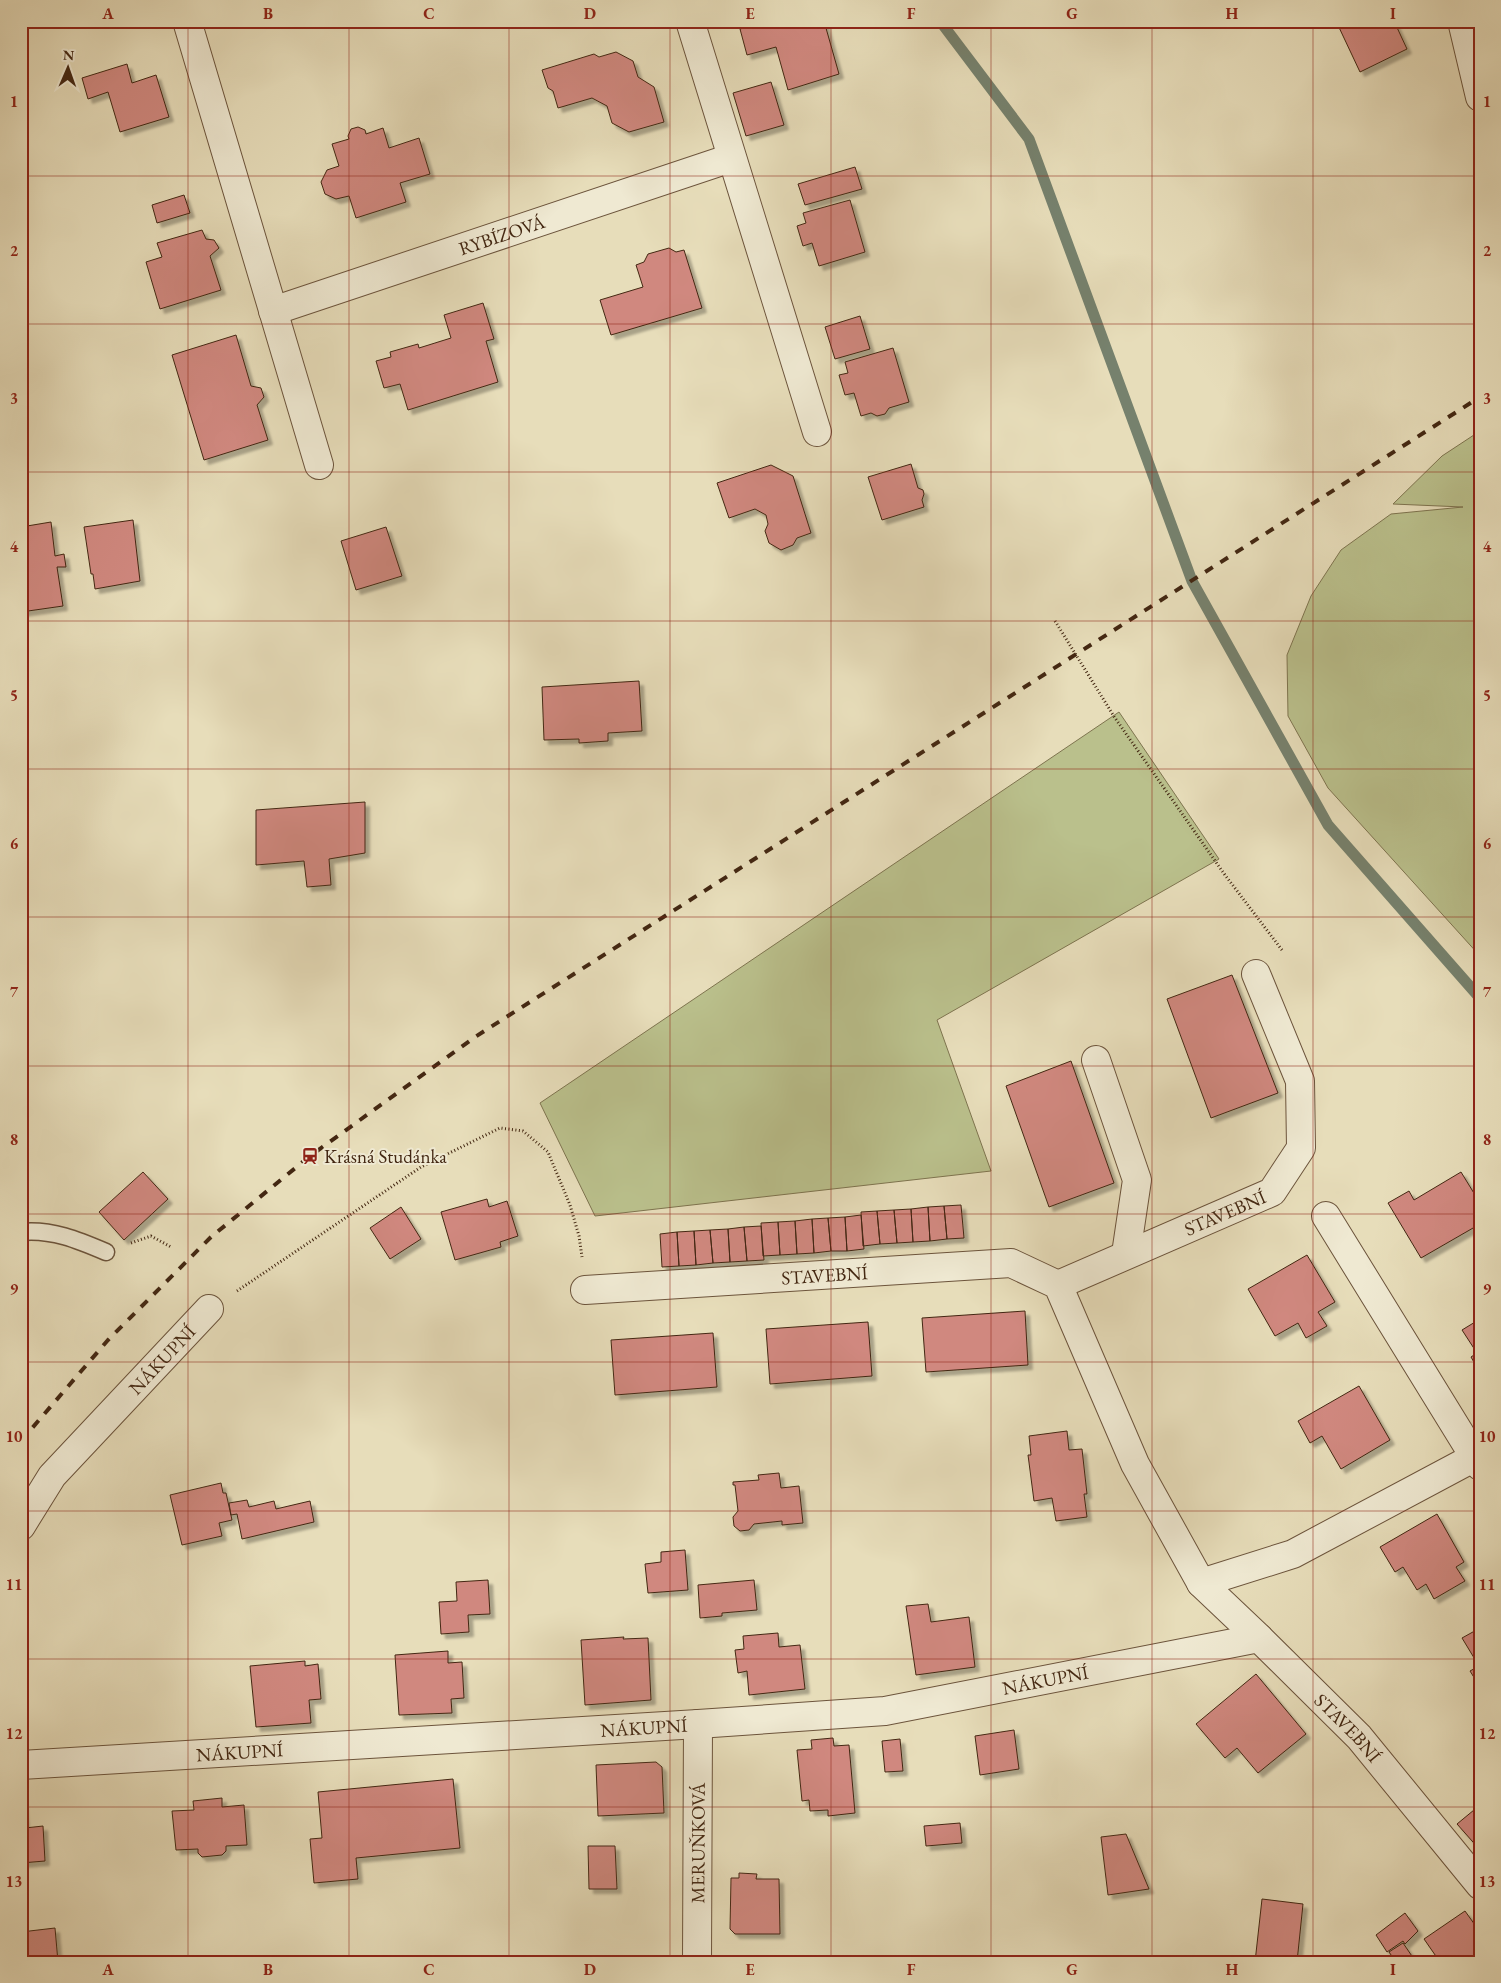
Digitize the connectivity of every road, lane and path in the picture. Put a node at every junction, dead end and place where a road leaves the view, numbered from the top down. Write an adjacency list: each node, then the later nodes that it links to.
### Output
1 (187, 21): 6 (street)
2 (690, 21): 5 (street)
3 (1462, 21): 4 (street)
4 (1480, 96)
5 (731, 158): 6 (street, RYBÍZOVÁ); 7 (street)
6 (273, 311): 8 (street)
7 (817, 432)
8 (319, 465)
9 (1055, 621): 10 (path)
10 (1258, 978): 16 (street, STAVEBNÍ)
11 (1096, 1060): 16 (street)
12 (1326, 1216): 20 (street)
13 (21, 1232): 15 (lane)
14 (171, 1247): 15 (path)
15 (106, 1252)
16 (1126, 1254): 17 (street, STAVEBNÍ)
17 (1058, 1285): 18 (street, STAVEBNÍ); 22 (street, STAVEBNÍ)
18 (585, 1290): 19 (path)
19 (209, 1309): 21 (street, NÁKUPNÍ)
20 (1477, 1461): 22 (street)
21 (21, 1526)
22 (1201, 1584): 23 (street, STAVEBNÍ)
23 (1259, 1638): 24 (street, NÁKUPNÍ); 26 (street, STAVEBNÍ)
24 (698, 1724): 25 (street, NÁKUPNÍ); 27 (street, MERUŇKOVÁ)
25 (21, 1765)
26 (1480, 1886)
27 (697, 1962)

